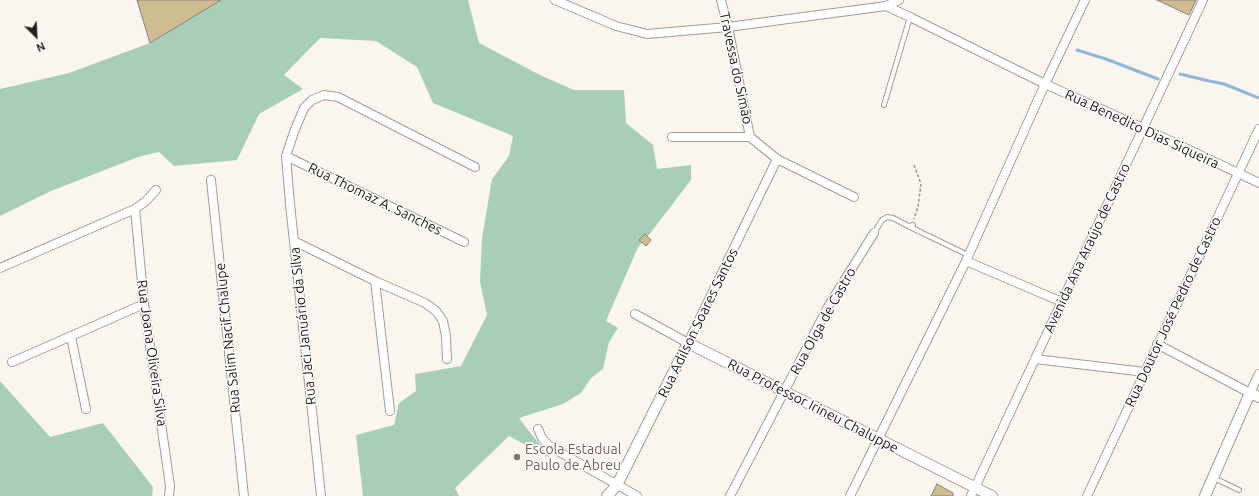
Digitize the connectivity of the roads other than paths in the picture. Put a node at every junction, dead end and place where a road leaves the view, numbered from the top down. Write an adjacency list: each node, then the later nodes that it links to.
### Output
1 (555, 0): 8 (street)
2 (721, 0): 8 (street, Travessa do Simão)
3 (899, 0): 6 (street)
4 (1085, 0): 9 (street)
5 (1203, 0): 11 (street, Avenida Ana Araújo de Castro)
6 (885, 3): 7 (street, Rua Benedito Dias Siqueira); 8 (street)
7 (910, 17): 9 (street, Rua Benedito Dias Siqueira); 10 (lane)
8 (728, 27): 14 (street, Travessa do Simão)
9 (1045, 84): 11 (street, Rua Benedito Dias Siqueira); 27 (street)
10 (884, 105)
11 (1143, 128): 18 (street, Rua Benedito Dias Siqueira); 30 (street, Avenida Ana Araújo de Castro)
12 (1259, 129): 18 (street, Rua Doutor José Pedro de Castro)
13 (672, 137): 14 (street)
14 (750, 137): 16 (street)
15 (286, 156): 17 (street); 25 (street, Rua Jaci Januário da Silva); 26 (street, Rua Thomaz A. Sanches)
16 (777, 159): 22 (street); 34 (street, Rua Adilson Soares Santos)
17 (475, 167)
18 (1239, 174): 20 (street, Rua Benedito Dias Siqueira); 35 (street, Rua Doutor José Pedro de Castro)
19 (211, 180): 52 (street, Rua Salim Nacif Chalupe)
20 (1259, 183)
21 (156, 190): 23 (street)
22 (854, 197)
23 (135, 209): 28 (street); 31 (street, Rua Joana Oliveira Silva)
24 (874, 233): 27 (lane); 41 (street, Rua Olga de Castro)
25 (294, 241): 29 (street); 53 (street, Rua Jaci Januário da Silva)
26 (464, 242)
27 (967, 258): 30 (street); 46 (street)
28 (0, 268)
29 (375, 281): 36 (street); 44 (street)
30 (1062, 302): 37 (street, Avenida Ana Araújo de Castro)
31 (144, 304): 33 (street); 51 (street, Rua Joana Oliveira Silva)
32 (635, 314): 34 (street, Rua Professor Irineu Chaluppe)
33 (71, 337): 38 (street); 43 (street)
34 (688, 343): 41 (street, Rua Professor Irineu Chaluppe); 48 (street, Rua Adilson Soares Santos)
35 (1158, 344): 39 (street, Rua Doutor José Pedro de Castro); 42 (street)
36 (447, 359)
37 (1035, 359): 39 (street); 50 (street, Avenida Ana Araújo de Castro)
38 (12, 362)
39 (1145, 372): 59 (street, Rua Doutor José Pedro de Castro)
40 (1259, 374): 42 (street)
41 (784, 391): 46 (street, Rua Professor Irineu Chaluppe); 56 (street, Rua Olga de Castro)
42 (1254, 395): 47 (street)
43 (86, 409)
44 (390, 411)
45 (538, 429): 48 (street)
46 (878, 439): 50 (street, Rua Professor Irineu Chaluppe); 57 (street)
47 (1214, 478): 49 (lane); 60 (street)
48 (617, 485): 54 (street, Rua Adilson Soares Santos); 55 (street)
49 (1239, 490)
50 (973, 492): 58 (street, Rua Professor Irineu Chaluppe)
51 (169, 496)
52 (244, 496)
53 (321, 496)
54 (607, 496)
55 (637, 496)
56 (730, 496)
57 (850, 496)
58 (992, 496)
59 (1086, 496)
60 (1205, 496)

